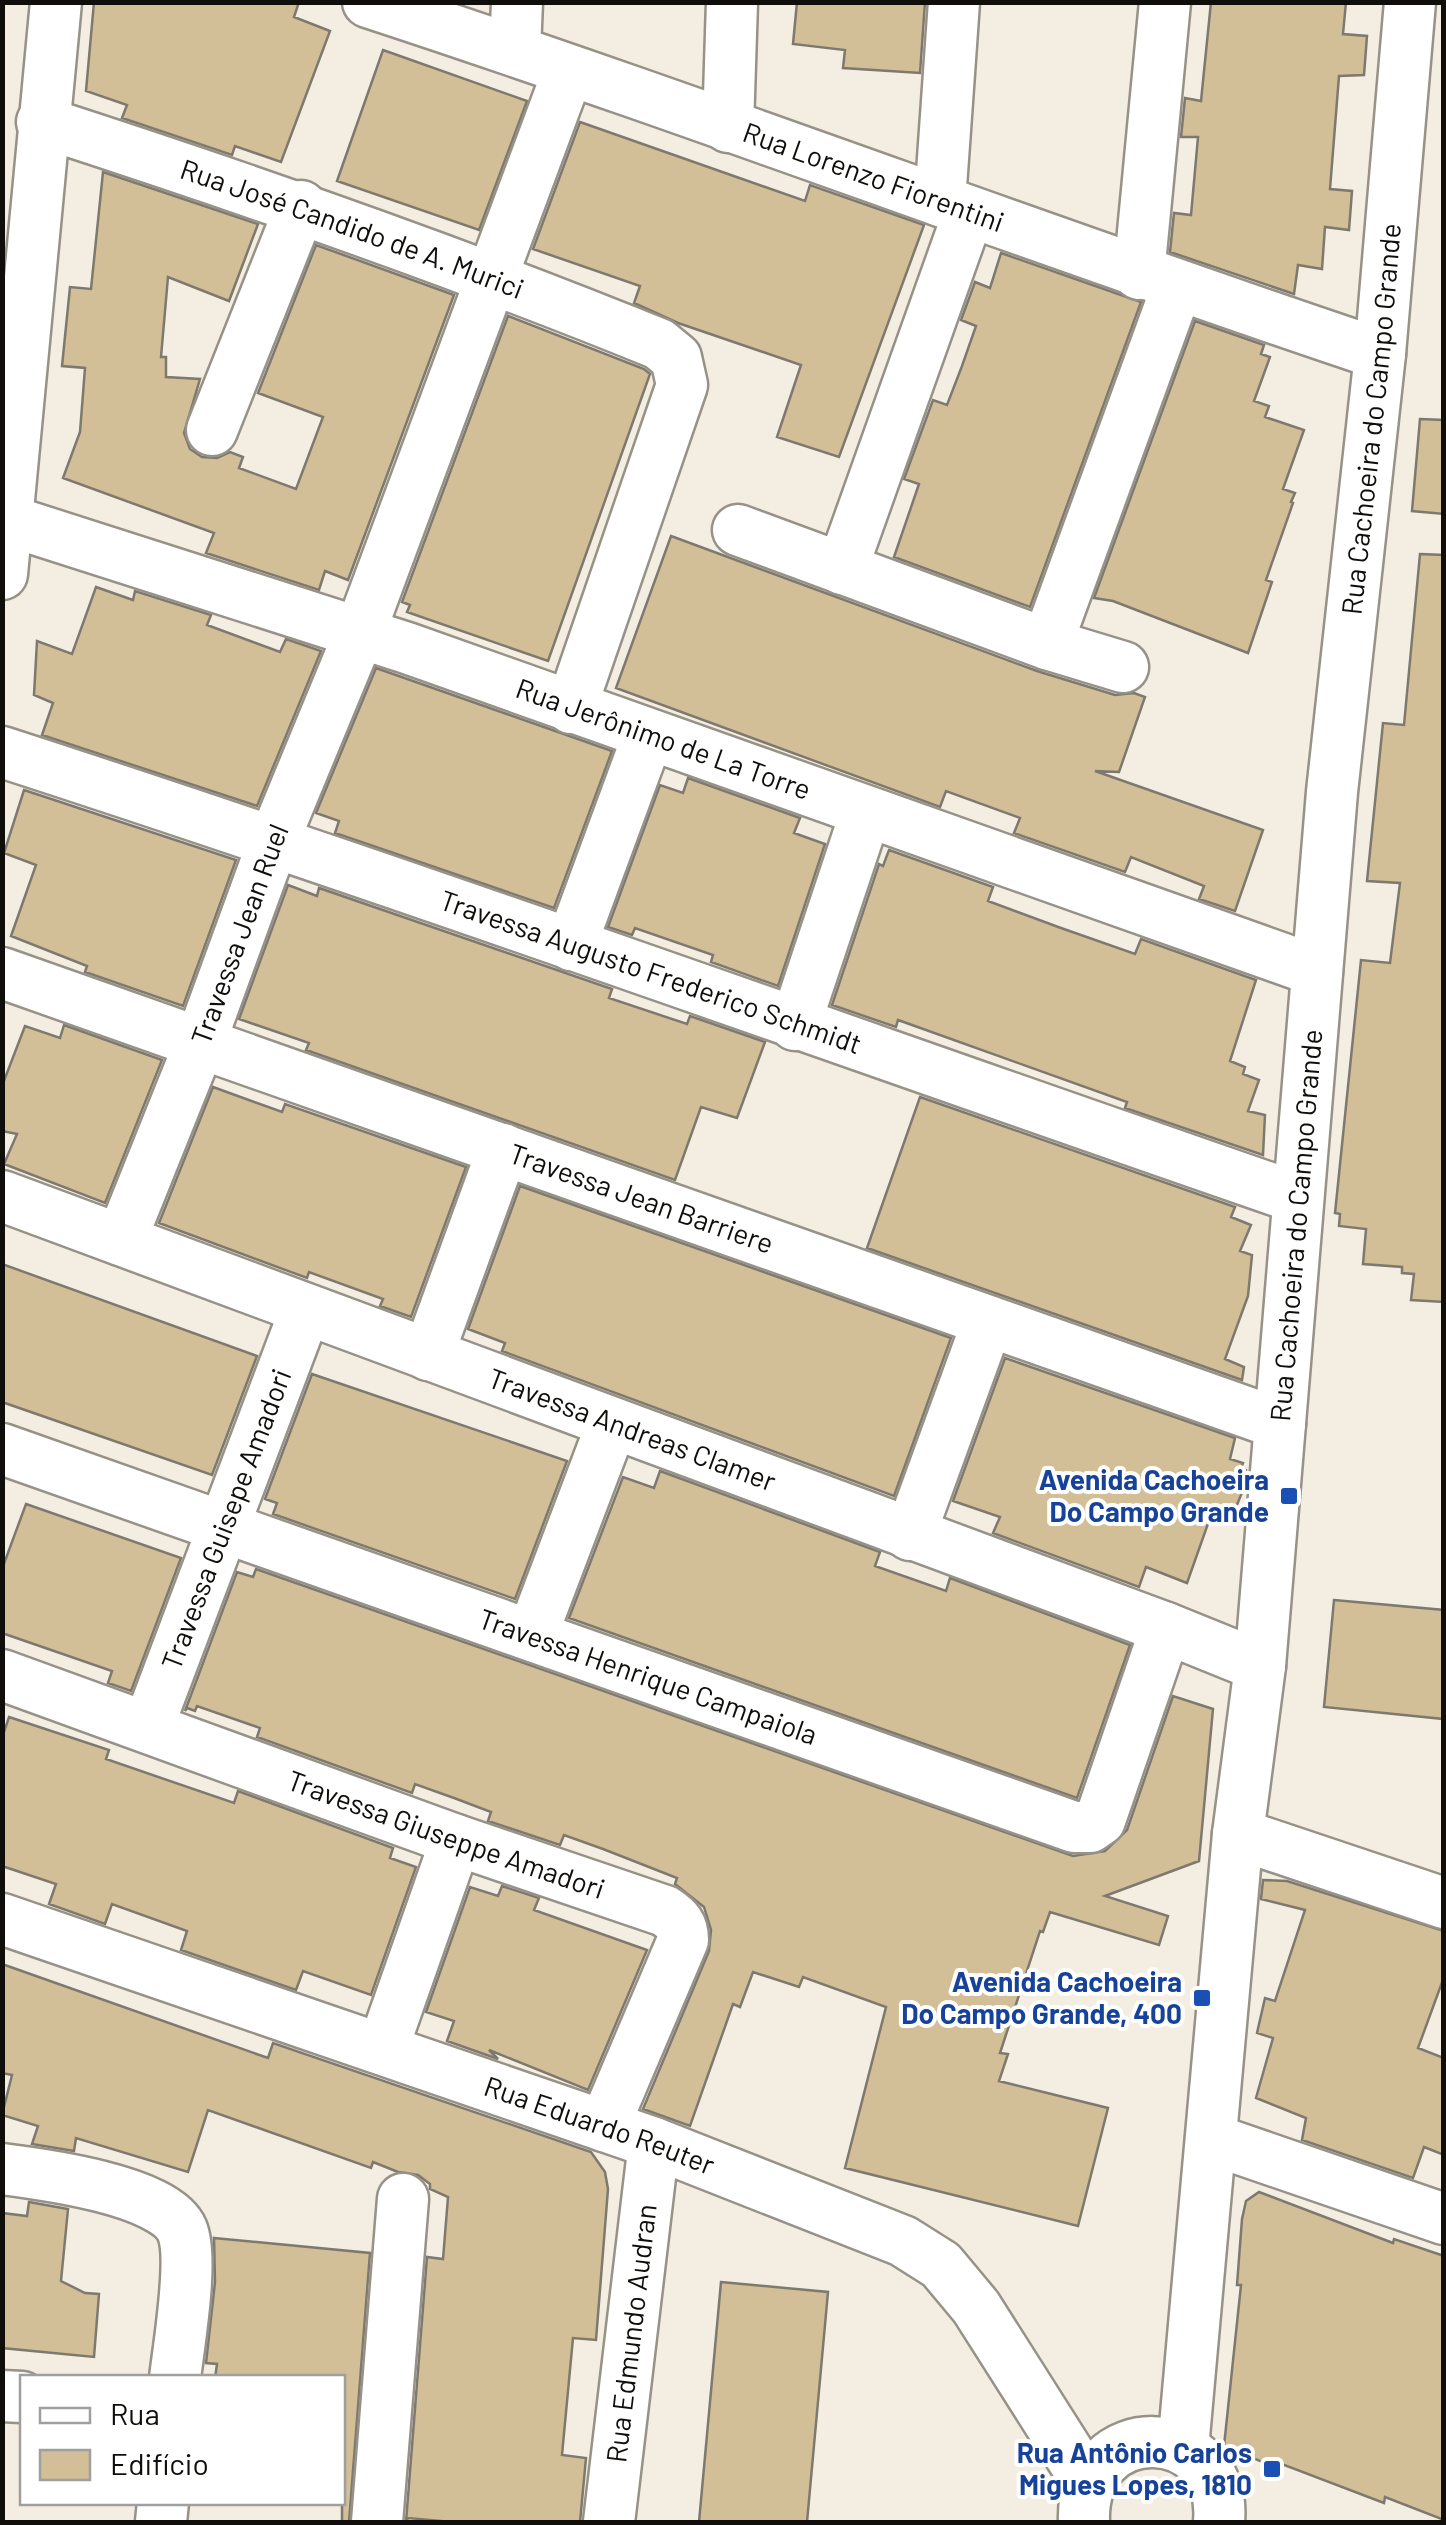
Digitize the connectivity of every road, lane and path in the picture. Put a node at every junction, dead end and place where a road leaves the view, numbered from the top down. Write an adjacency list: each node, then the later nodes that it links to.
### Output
1 (56, 2): 9 (street)
2 (368, 2): 7 (street, Rua Lorenzo Fiorentini)
3 (732, 2): 10 (street)
4 (954, 2): 12 (street)
5 (1165, 2): 14 (street)
6 (1410, 2): 15 (street, Rua Cachoeira do Campo Grande)
7 (516, 26): 8 (street, Rua Lorenzo Fiorentini)
8 (568, 72): 10 (street, Rua Lorenzo Fiorentini); 13 (street, Travessa Jean Ruel)
9 (42, 122): 11 (street, Rua José Candido de A. Murici); 17 (street)
10 (728, 127): 12 (street, Rua Lorenzo Fiorentini)
11 (300, 206): 13 (street, Rua José Candido de A. Murici); 16 (street)
12 (954, 206): 14 (street, Rua Lorenzo Fiorentini); 19 (street)
13 (492, 276): 21 (street, Travessa Jean Ruel); 24 (street, Rua José Candido de A. Murici)
14 (1158, 280): 15 (street, Rua Lorenzo Fiorentini); 22 (street)
15 (1380, 354): 30 (street, Rua Cachoeira do Campo Grande)
16 (212, 430)
17 (8, 520): 20 (street); 21 (street, Rua Jerônimo de La Torre)
18 (738, 530): 19 (street)
19 (842, 569): 22 (street)
20 (2, 574)
21 (360, 632): 24 (street, Rua Jerônimo de La Torre); 28 (street, Travessa Jean Ruel)
22 (1047, 644): 23 (street)
23 (1123, 667)
24 (571, 708): 25 (street, Rua Jerônimo de La Torre)
25 (648, 736): 27 (street, Rua Jerônimo de La Torre); 29 (street)
26 (2, 752): 28 (street, Travessa Augusto Frederico Schmidt)
27 (866, 812): 30 (street, Rua Jerônimo de La Torre); 32 (street)
28 (274, 840): 29 (street, Travessa Augusto Frederico Schmidt); 33 (street, Travessa Jean Ruel)
29 (571, 944): 32 (street, Travessa Augusto Frederico Schmidt)
30 (1318, 972): 36 (street, Rua Cachoeira do Campo Grande)
31 (2, 973): 33 (street, Travessa Jean Barriere)
32 (795, 1025): 36 (street, Travessa Augusto Frederico Schmidt)
33 (200, 1043): 34 (street, Travessa Jean Barriere); 37 (street, Travessa Jean Ruel)
34 (503, 1150): 39 (street, Travessa Jean Barriere); 40 (street)
35 (2, 1196): 37 (street, Travessa Andreas Clamer)
36 (1298, 1198): 42 (street, Rua Cachoeira do Campo Grande)
37 (121, 1240): 38 (street, Travessa Andreas Clamer)
38 (305, 1311): 40 (street, Travessa Andreas Clamer); 44 (street, Travessa Guisepe Amadori)
39 (988, 1320): 42 (street, Travessa Jean Barriere); 45 (street)
40 (428, 1355): 41 (street, Travessa Andreas Clamer)
41 (612, 1424): 45 (street, Travessa Andreas Clamer); 47 (street)
42 (1280, 1424): 48 (street, Rua Cachoeira do Campo Grande)
43 (2, 1449): 44 (street, Travessa Henrique Campaiola)
44 (222, 1529): 47 (street, Travessa Henrique Campaiola); 50 (street, Travessa Guisepe Amadori)
45 (910, 1535): 46 (street, Travessa Andreas Clamer)
46 (1166, 1628): 47 (street, Travessa Henrique Campaiola); 48 (street, Travessa Andreas Clamer)
47 (532, 1636)
48 (1260, 1666): 51 (street, Rua Cachoeira do Campo Grande)
49 (2, 1675): 50 (street, Travessa Giuseppe Amadori)
50 (148, 1727): 52 (street, Travessa Giuseppe Amadori)
51 (1238, 1834): 53 (street); 57 (street, Rua Cachoeira do Campo Grande)
52 (456, 1840): 55 (street); 56 (street, Travessa Giuseppe Amadori)
53 (1444, 1903)
54 (2, 1919): 55 (street, Rua Eduardo Reuter)
55 (383, 2048): 56 (street, Rua Eduardo Reuter)
56 (604, 2126): 58 (street, Rua Eduardo Reuter)
57 (1211, 2139): 61 (street); 63 (street, Rua Cachoeira do Campo Grande)
58 (654, 2143): 64 (street, Rua Eduardo Reuter); 66 (street, Rua Edmundo Audran)
59 (2, 2170): 62 (street)
60 (402, 2199): 65 (street)
61 (1444, 2219)
62 (176, 2375)
63 (1182, 2448): 64 (street); 67 (street)
64 (1086, 2504)
65 (377, 2522)
66 (609, 2522)
67 (1221, 2522)

